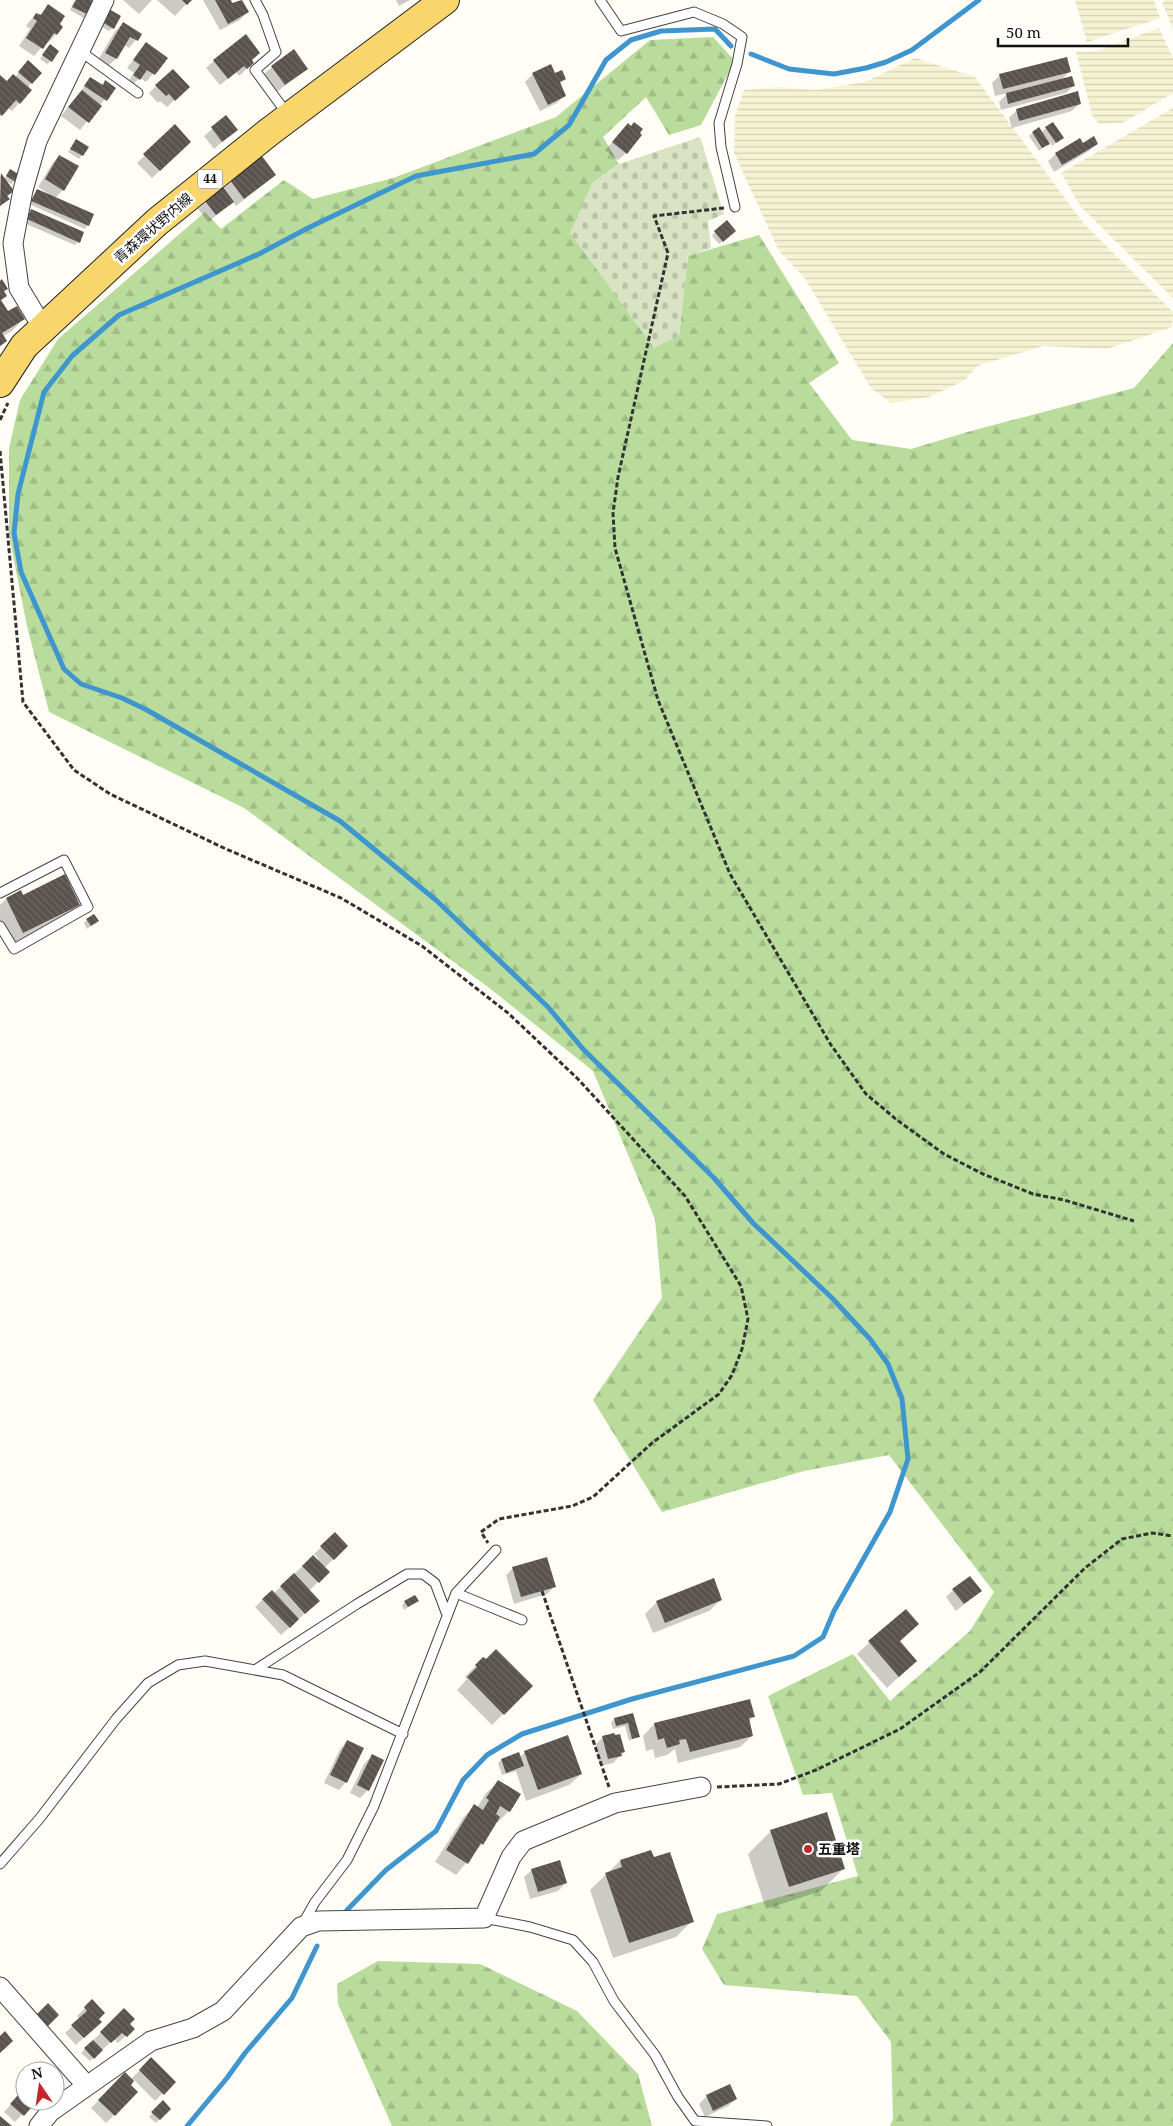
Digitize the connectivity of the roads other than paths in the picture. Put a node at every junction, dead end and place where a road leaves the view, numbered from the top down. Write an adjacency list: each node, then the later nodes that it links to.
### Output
1 (104, 0): 5 (street)
2 (255, 0): 7 (lane)
3 (445, 0): 7 (main road, 青森環状野内線 / 44)
4 (600, 0): 8 (lane)
5 (80, 51): 6 (lane); 9 (street)
6 (138, 93)
7 (290, 116): 10 (main road, 青森環状野内線 / 44)
8 (735, 206)
9 (6, 244): 10 (street)
10 (42, 328): 11 (main road, 青森環状野内線 / 44)
11 (0, 383)
12 (0, 893): 13 (lane)
13 (0, 926)
14 (496, 1550): 15 (lane)
15 (456, 1594): 16 (lane); 17 (lane)
16 (447, 1615): 18 (lane); 19 (lane)
17 (522, 1620)
18 (255, 1670): 19 (lane); 21 (lane)
19 (403, 1734): 23 (lane)
20 (701, 1787): 22 (street)
21 (0, 1864)
22 (484, 1918): 23 (street); 27 (lane)
23 (301, 1927): 25 (street)
24 (0, 1987): 25 (street)
25 (86, 2086): 26 (street)
26 (39, 2126)
27 (767, 2126)

